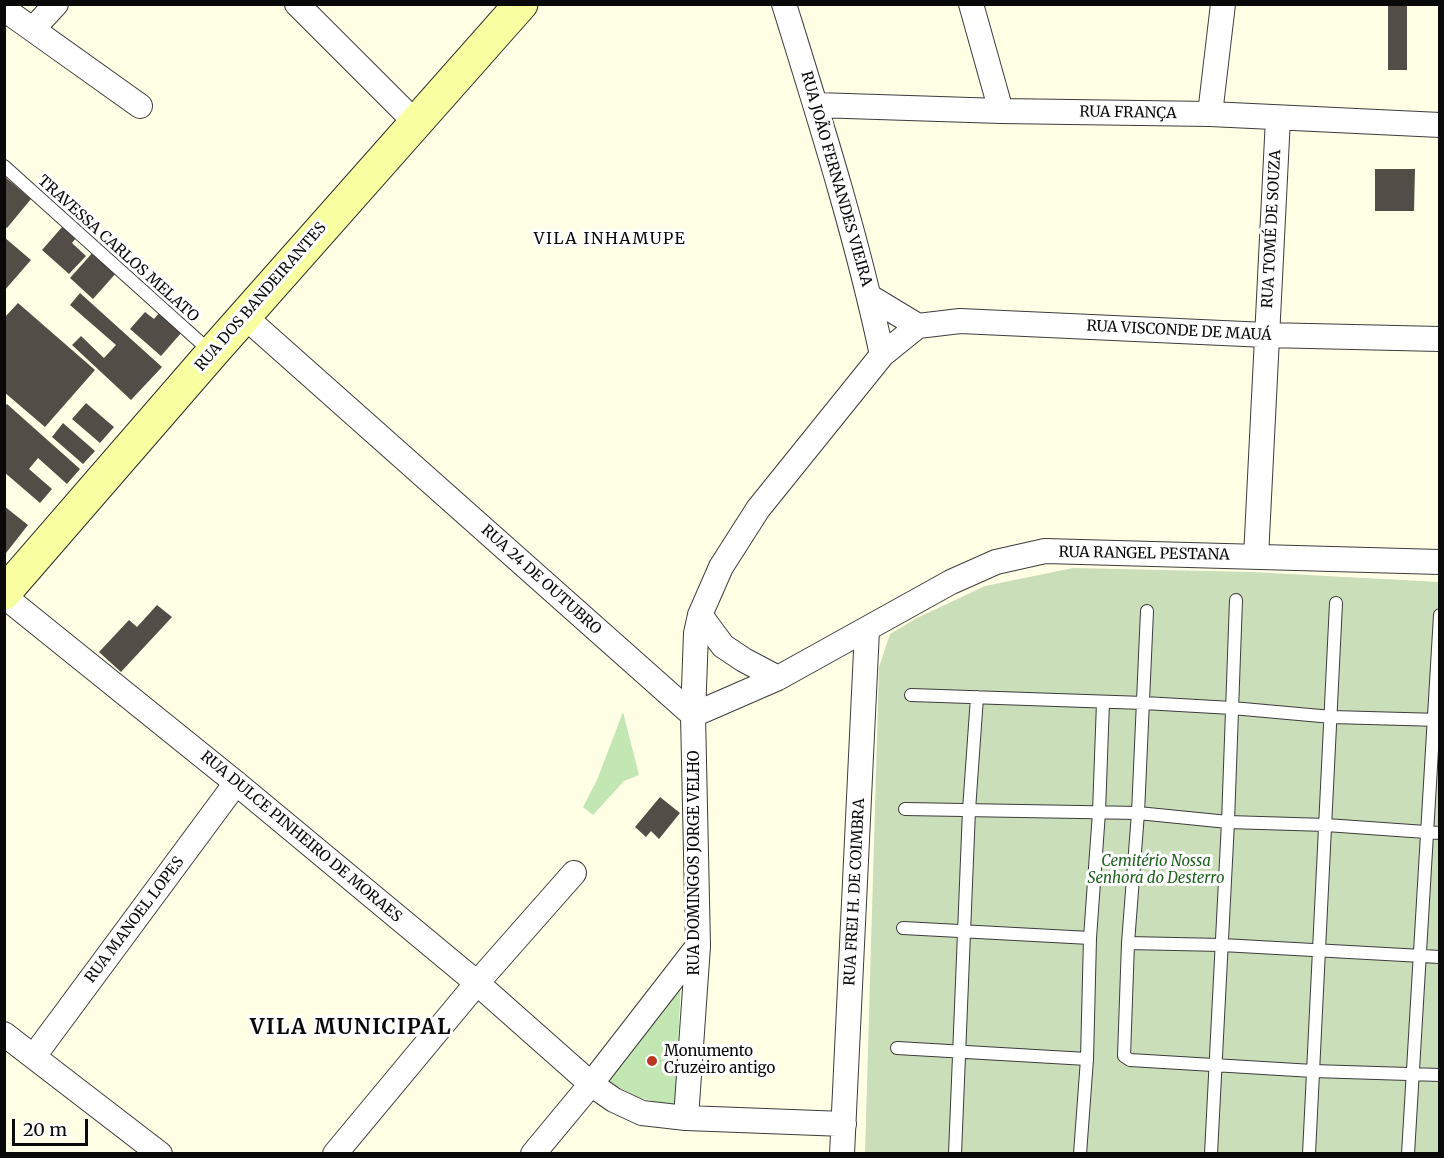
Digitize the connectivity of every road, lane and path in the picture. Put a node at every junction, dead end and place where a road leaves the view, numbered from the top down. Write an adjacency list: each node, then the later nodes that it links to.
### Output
1 (56, 4): 8 (street)
2 (297, 4): 14 (street)
3 (522, 4): 14 (street, RUA DOS BANDEIRANTES)
4 (784, 4): 9 (street, RUA JOÃO FERNANDES VIEIRA)
5 (971, 4): 11 (street)
6 (1223, 4): 12 (street)
7 (4, 9): 8 (street)
8 (33, 29): 10 (street)
9 (816, 105): 11 (street, RUA FRANÇA); 17 (street, RUA JOÃO FERNANDES VIEIRA)
10 (140, 106)
11 (1000, 111): 12 (street, RUA FRANÇA)
12 (1210, 114): 13 (street, RUA FRANÇA)
13 (1278, 118): 15 (street, RUA FRANÇA); 20 (street, RUA TOMÉ DE SOUZA)
14 (416, 123): 18 (street, RUA DOS BANDEIRANTES)
15 (1440, 125)
16 (4, 166): 22 (lane, TRAVESSA CARLOS MELATO)
17 (870, 297): 19 (street); 23 (street, RUA JOÃO FERNANDES VIEIRA)
18 (244, 316): 22 (street, RUA DOS BANDEIRANTES); 39 (street, RUA 24 DE OUTUBRO)
19 (918, 326): 20 (street, RUA VISCONDE DE MAUÁ); 23 (street)
20 (1266, 335): 21 (street, RUA VISCONDE DE MAUÁ); 24 (street, RUA TOMÉ DE SOUZA)
21 (1440, 339)
22 (212, 353): 26 (street, RUA DOS BANDEIRANTES)
23 (882, 355): 30 (street)
24 (1256, 557): 25 (street, RUA RANGEL PESTANA); 32 (street, RUA RANGEL PESTANA)
25 (1440, 562)
26 (4, 595): 42 (street, RUA DULCE PINHEIRO DE MORAES)
27 (1236, 600): 38 (lane)
28 (1336, 603): 40 (lane)
29 (1147, 611): 37 (lane)
30 (700, 615): 33 (street); 39 (street)
31 (1440, 615): 41 (lane)
32 (867, 630): 33 (street); 72 (street, RUA FREI H. DE COIMBRA)
33 (778, 678): 39 (street)
34 (911, 695): 35 (lane)
35 (977, 697): 36 (lane); 44 (lane)
36 (1103, 702): 37 (lane); 45 (lane)
37 (1144, 703): 38 (lane); 46 (lane)
38 (1232, 708): 40 (lane); 47 (lane)
39 (693, 715): 56 (street, RUA DOMINGOS JORGE VELHO)
40 (1332, 717): 41 (lane); 48 (lane)
41 (1437, 720): 49 (lane)
42 (236, 783): 60 (street, RUA DULCE PINHEIRO DE MORAES); 64 (street, RUA MANOEL LOPES)
43 (905, 809): 44 (lane)
44 (969, 810): 45 (lane); 52 (lane)
45 (1099, 812): 46 (lane); 53 (lane)
46 (1138, 813): 47 (lane); 54 (lane)
47 (1228, 822): 48 (lane); 55 (lane)
48 (1326, 825): 49 (lane); 57 (lane)
49 (1434, 832): 58 (lane)
50 (574, 873): 60 (street)
51 (903, 928): 52 (lane)
52 (964, 931): 53 (lane); 63 (lane)
53 (1090, 938): 65 (lane)
54 (1128, 943): 55 (lane); 66 (lane)
55 (1222, 945): 57 (lane); 66 (lane)
56 (698, 946): 70 (street); 71 (street, RUA DOMINGOS JORGE VELHO)
57 (1320, 950): 58 (lane); 67 (lane)
58 (1420, 955): 59 (lane); 68 (lane)
59 (1440, 957)
60 (477, 982): 70 (street, RUA DULCE PINHEIRO DE MORAES); 74 (street)
61 (4, 1034): 64 (street)
62 (897, 1048): 63 (lane)
63 (959, 1051): 65 (lane); 77 (lane)
64 (34, 1056): 73 (street)
65 (1087, 1059): 78 (lane)
66 (1215, 1064): 67 (lane); 79 (lane)
67 (1313, 1071): 68 (lane); 80 (lane)
68 (1413, 1074): 69 (lane); 81 (lane)
69 (1440, 1075)
70 (591, 1084): 71 (street, RUA DULCE PINHEIRO DE MORAES); 75 (street)
71 (686, 1118): 72 (street, RUA DULCE PINHEIRO DE MORAES)
72 (844, 1124): 76 (street, RUA FREI H. DE COIMBRA)
73 (160, 1154)
74 (335, 1154)
75 (533, 1154)
76 (842, 1154)
77 (955, 1154)
78 (1080, 1154)
79 (1211, 1154)
80 (1309, 1154)
81 (1408, 1154)

